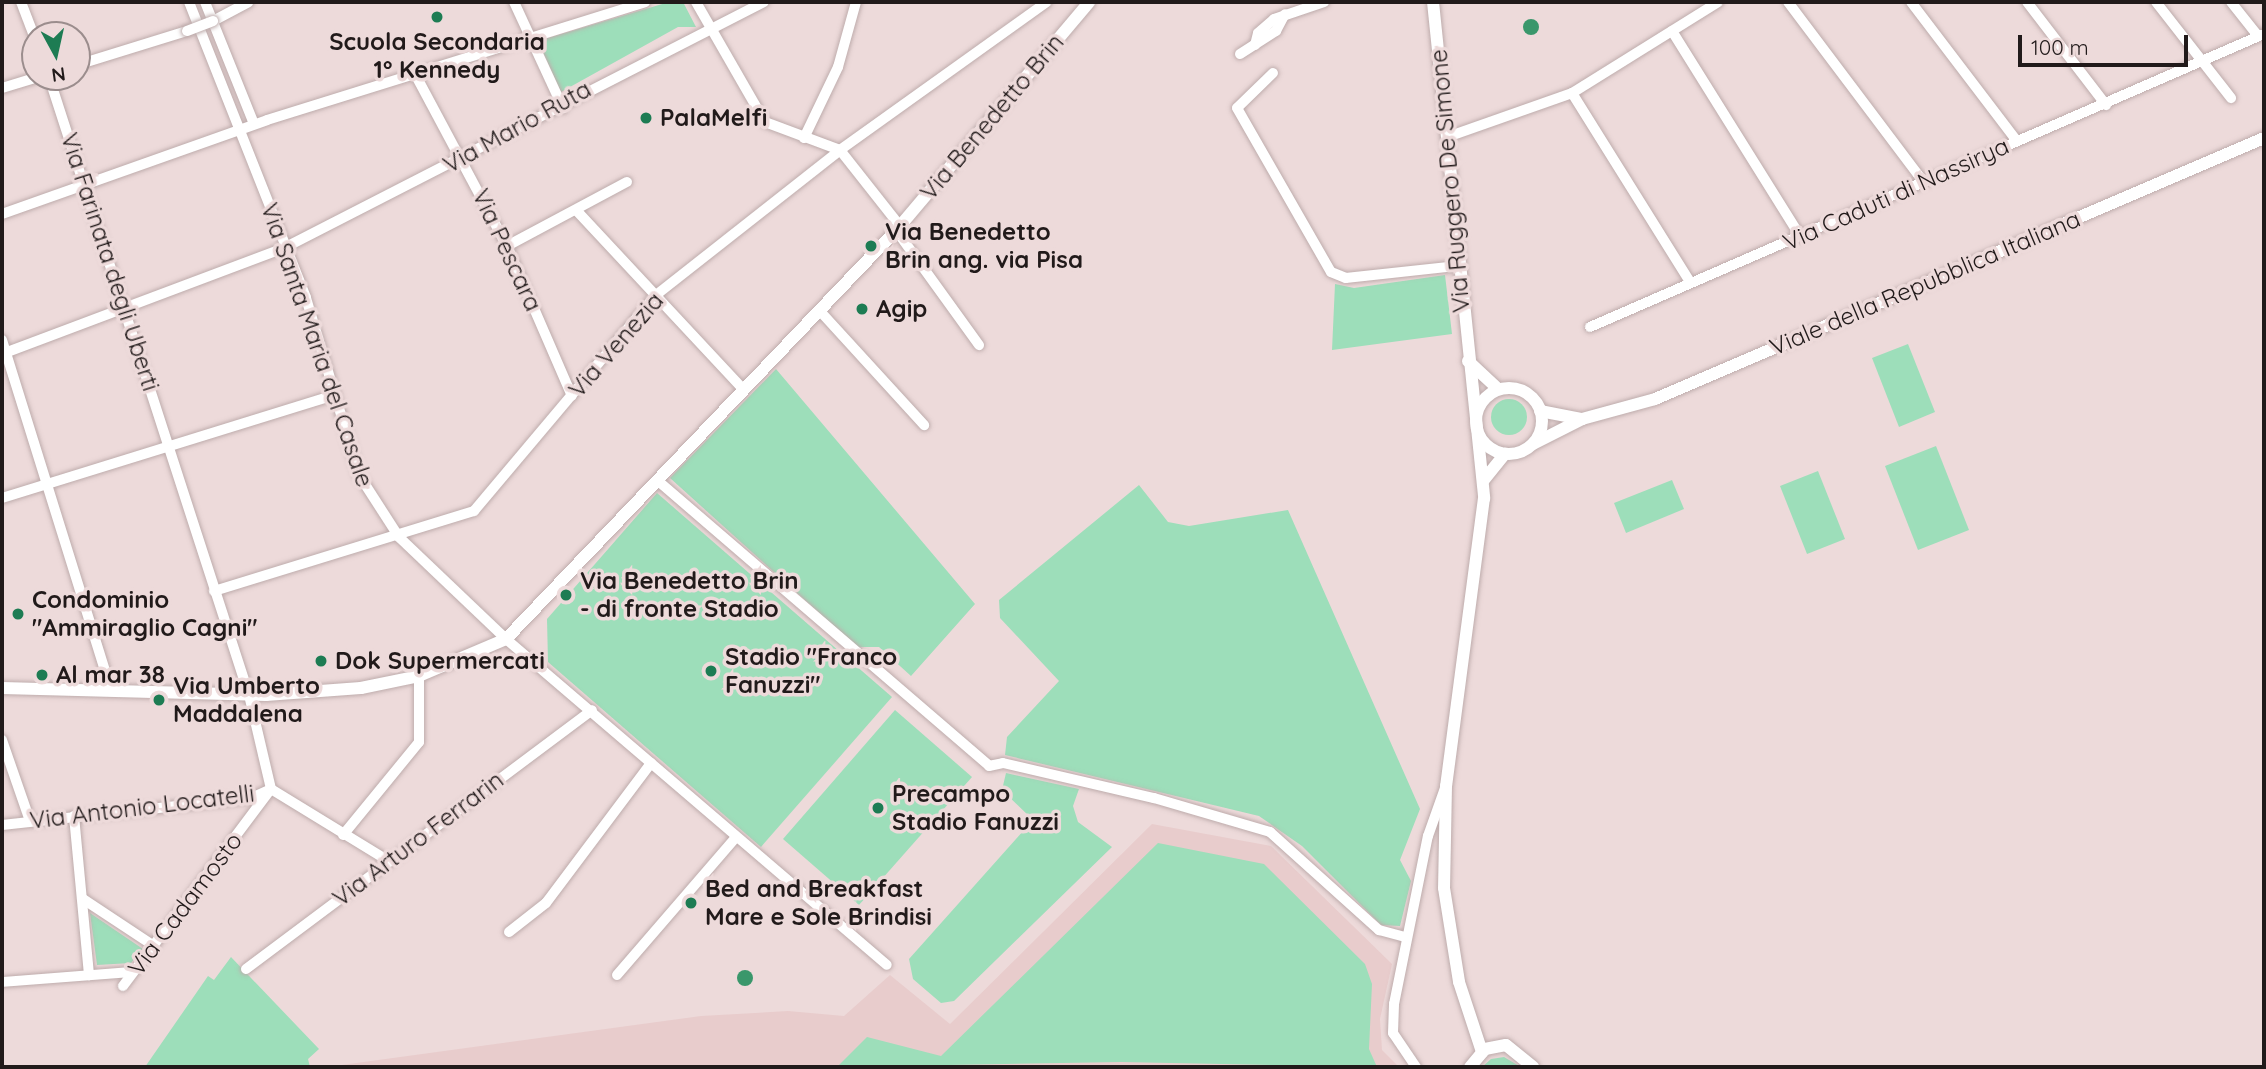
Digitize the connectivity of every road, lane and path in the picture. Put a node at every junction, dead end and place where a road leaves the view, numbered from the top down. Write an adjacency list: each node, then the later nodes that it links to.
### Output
1 (21, 2): 20 (street)
2 (189, 2): 39 (street, Via Santa Maria del Casale)
3 (205, 2): 21 (street)
4 (248, 2): 21 (street)
5 (514, 2): 25 (street)
6 (645, 2): 25 (street)
7 (696, 2): 22 (street)
8 (764, 2): 22 (street, Via Mario Ruta)
9 (856, 2): 41 (street)
10 (1047, 2): 44 (street, Via Venezia)
11 (1088, 2): 51 (street, Via Benedetto Brin)
12 (1324, 2): 26 (street)
13 (1433, 2): 40 (street, Via Ruggero De Simone)
14 (1718, 2): 23 (street)
15 (1788, 2): 46 (street)
16 (1911, 2): 43 (street)
17 (2027, 2): 36 (street)
18 (2156, 2): 28 (street)
19 (2231, 2): 24 (street)
20 (28, 21)
21 (213, 22): 27 (street, bridge); 38 (street)
22 (712, 27): 37 (street, Via Mario Ruta); 41 (street)
23 (1672, 31): 34 (street); 52 (street)
24 (2261, 35): 28 (street, Via Caduti di Nassirya)
25 (529, 36): 29 (street); 37 (street)
26 (1240, 54)
27 (91, 61)
28 (2202, 61): 35 (street); 36 (street, Via Caduti di Nassirya)
29 (414, 72): 38 (street); 45 (street, Via Pescara)
30 (1273, 73): 55 (street)
31 (21, 82): 32 (street)
32 (2, 88)
33 (54, 91): 48 (street, Via Farinata degli Uberti)
34 (1572, 93): 40 (street); 56 (street)
35 (2231, 99)
36 (2106, 105): 43 (street, Via Caduti di Nassirya)
37 (562, 108): 45 (street, Via Mario Ruta)
38 (254, 124): 39 (street)
39 (237, 130): 48 (street); 54 (street, Via Santa Maria del Casale)
40 (1447, 137): 55 (street, Via Ruggero De Simone)
41 (804, 138): 44 (street)
42 (2264, 138): 70 (street, Viale della Repubblica Italiana)
43 (2017, 141): 46 (street, Via Caduti di Nassirya)
44 (840, 150): 51 (street); 57 (street, Via Venezia)
45 (462, 159): 53 (street, Via Pescara); 54 (street, Via Mario Ruta)
46 (1923, 181): 52 (street, Via Caduti di Nassirya)
47 (627, 182): 49 (street)
48 (86, 185): 50 (street); 58 (street, Via Farinata degli Uberti)
49 (576, 210): 53 (street); 57 (street)
50 (2, 214)
51 (898, 228): 59 (street, Via Benedetto Brin); 62 (street)
52 (1800, 236): 56 (street, Via Caduti di Nassirya)
53 (507, 246): 68 (street, Via Pescara)
54 (286, 247): 58 (street, Via Mario Ruta); 67 (street, Via Santa Maria del Casale)
55 (1457, 266): 64 (street, Via Ruggero De Simone)
56 (1690, 282): 60 (street, Via Caduti di Nassirya)
57 (656, 295): 65 (street); 68 (street, Via Venezia)
58 (126, 308): 63 (street, Via Mario Ruta); 74 (street, Via Farinata degli Uberti)
59 (819, 310): 65 (street, Via Benedetto Brin); 71 (street)
60 (1590, 327)
61 (2, 340): 63 (street)
62 (979, 345)
63 (4, 354): 78 (street)
64 (1468, 360): 66 (street); 72 (street, Via Ruggero De Simone)
65 (743, 389): 76 (street, Via Benedetto Brin)
66 (1498, 390): 69 (street); 72 (street)
67 (335, 395): 74 (street); 80 (street, Via Santa Maria del Casale)
68 (572, 396): 80 (street, Via Venezia)
69 (1540, 411): 70 (street, Viale della Repubblica Italiana); 73 (street)
70 (1582, 419): 73 (street, Viale della Repubblica Italiana)
71 (924, 425)
72 (1476, 427): 75 (street); 77 (street, Via Ruggero De Simone)
73 (1533, 444): 75 (street)
74 (169, 447): 78 (street); 81 (street)
75 (1505, 454): 77 (street)
76 (657, 480): 82 (street, Via Benedetto Brin); 100 (street)
77 (1483, 481): 90 (street, Via Ruggero De Simone)
78 (48, 484): 79 (street); 84 (street)
79 (2, 498)
80 (399, 537): 81 (street, Via Venezia); 82 (street, Via Santa Maria del Casale)
81 (214, 591): 86 (street)
82 (506, 639): 83 (street, Via Benedetto Brin); 87 (street, Via Santa Maria del Casale)
83 (419, 676): 86 (street); 95 (street)
84 (110, 687): 85 (street); 86 (street)
85 (2, 688)
86 (249, 695): 91 (street)
87 (592, 710): 89 (street, Via Santa Maria del Casale); 97 (street, Via Arturo Ferrarin)
88 (2, 740): 93 (street)
89 (651, 763): 96 (street, Via Santa Maria del Casale); 99 (street)
90 (1446, 786): 100 (street); 109 (street, Via Ruggero De Simone)
91 (271, 789): 92 (street, Via Antonio Locatelli); 95 (street, Via Antonio Locatelli); 101 (street, Via Cadamosto)
92 (74, 817): 93 (street, Via Antonio Locatelli); 98 (street)
93 (30, 821): 94 (street, Via Antonio Locatelli)
94 (2, 825)
95 (343, 835): 97 (street, Via Antonio Locatelli)
96 (736, 836): 102 (street, Via Santa Maria del Casale); 106 (street)
97 (387, 860): 103 (street, Via Arturo Ferrarin)
98 (83, 899): 101 (street); 105 (street)
99 (509, 932)
100 (1405, 937): 110 (street)
101 (154, 946): 104 (street, Via Cadamosto)
102 (887, 965)
103 (246, 969)
104 (134, 972): 105 (street); 108 (street, Via Cadamosto)
105 (89, 975): 107 (street)
106 (617, 975)
107 (2, 982)
108 (123, 986)
109 (1482, 1052): 111 (street); 112 (street)
110 (1416, 1067)
111 (1470, 1067)
112 (1533, 1067)

